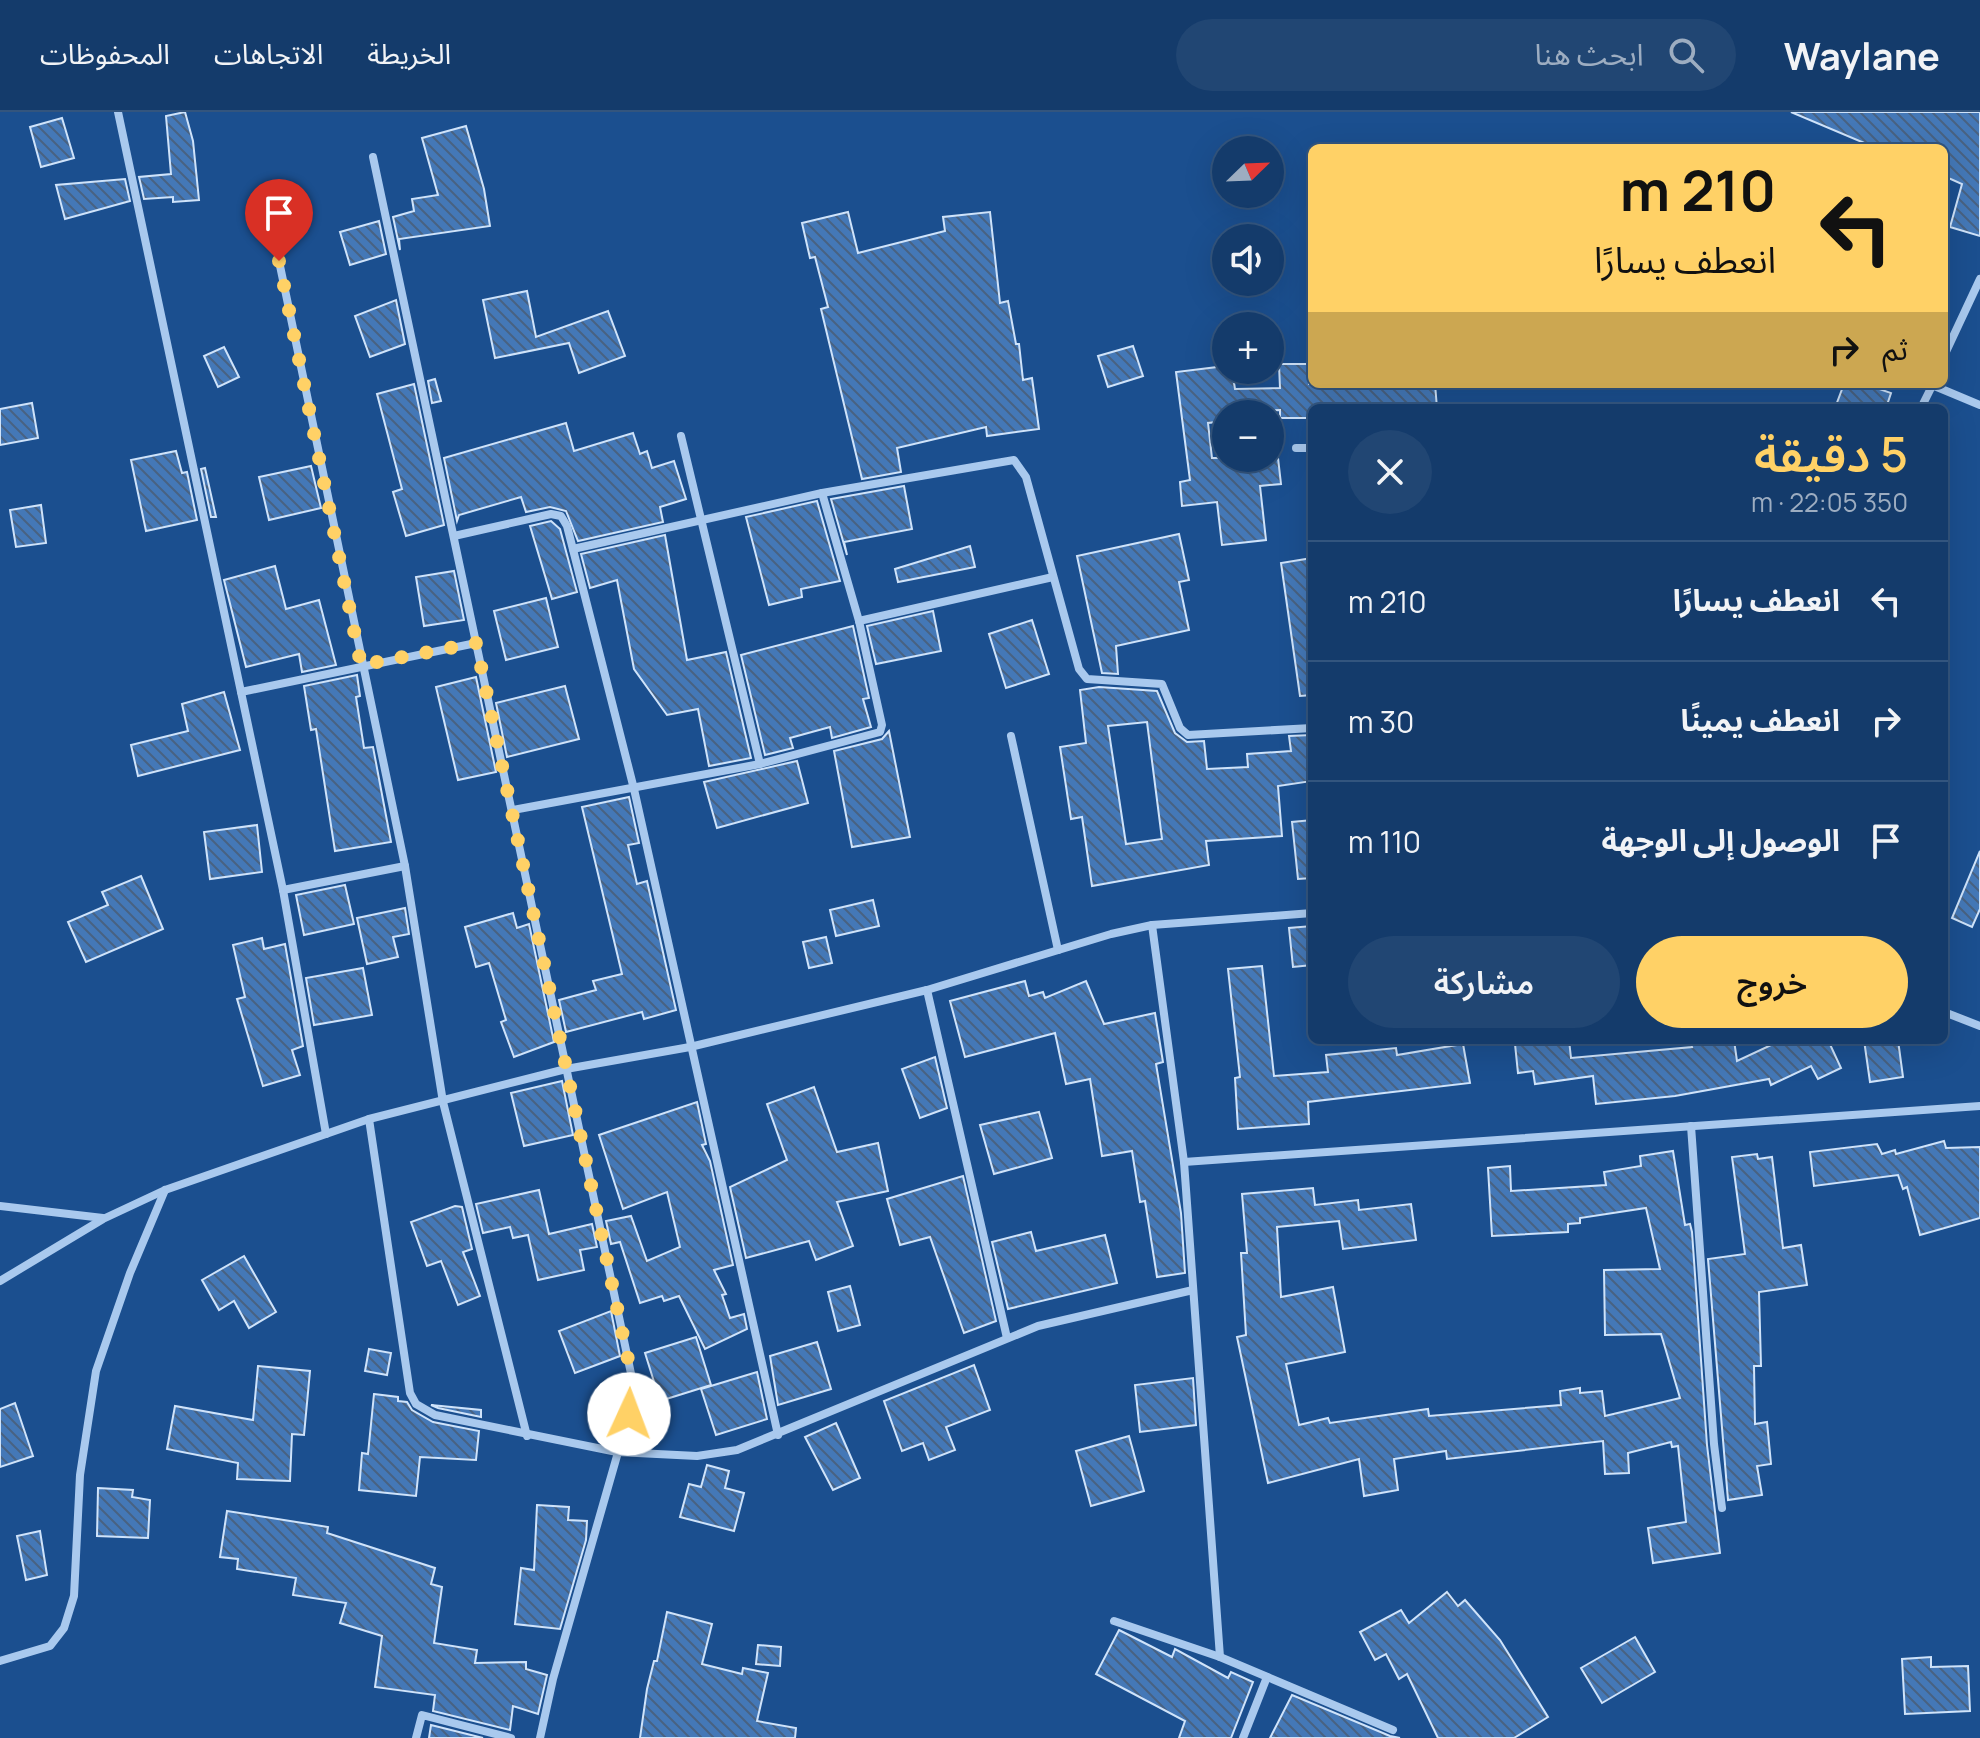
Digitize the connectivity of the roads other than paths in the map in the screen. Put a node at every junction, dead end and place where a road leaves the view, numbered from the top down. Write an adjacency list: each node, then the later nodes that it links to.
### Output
1 (118, 112): 19 (street)
2 (373, 157): 13 (street)
3 (279, 261): 18 (street)
4 (1980, 279): 5 (street)
5 (1948, 347)
6 (1941, 388): 7 (street)
7 (1980, 405)
8 (681, 436): 12 (street)
9 (1296, 448): 10 (street)
10 (1308, 448)
11 (822, 493): 12 (street); 15 (street); 16 (street)
12 (699, 520): 14 (street); 22 (street)
13 (454, 536): 14 (street); 17 (street)
14 (573, 549): 23 (street)
15 (1053, 577): 16 (street); 20 (street)
16 (859, 621): 22 (street)
17 (476, 643): 18 (street); 24 (street)
18 (361, 665): 19 (street); 25 (street)
19 (241, 692): 26 (street)
20 (1308, 728)
21 (1011, 736): 29 (street)
22 (760, 764): 23 (street)
23 (634, 789): 24 (street); 33 (street)
24 (513, 810): 34 (street)
25 (405, 866): 26 (street); 35 (street)
26 (283, 890): 39 (street)
27 (1308, 913): 28 (street)
28 (1152, 925): 29 (street); 40 (street)
29 (1058, 950): 30 (street)
30 (927, 990): 33 (street); 46 (street)
31 (1948, 1014): 32 (street)
32 (1980, 1026)
33 (690, 1047): 34 (street); 47 (street)
34 (566, 1069): 35 (street); 49 (street)
35 (443, 1102): 37 (street); 48 (street)
36 (1980, 1106): 38 (street)
37 (369, 1119): 39 (street); 48 (street)
38 (1691, 1126): 40 (street); 50 (street)
39 (326, 1134): 41 (street)
40 (1184, 1162): 45 (street)
41 (165, 1190): 43 (street); 53 (street)
42 (0, 1206): 43 (street)
43 (103, 1219): 44 (street)
44 (0, 1281)
45 (1193, 1290): 46 (street); 52 (street)
46 (1007, 1338): 47 (street)
47 (778, 1435): 49 (street)
48 (527, 1436): 49 (street)
49 (617, 1452): 58 (street)
50 (1722, 1508)
51 (1114, 1621): 52 (street)
52 (1220, 1657): 54 (street)
53 (0, 1661)
54 (1267, 1677): 55 (street); 59 (street)
55 (1393, 1730)
56 (416, 1738): 57 (street)
57 (511, 1738)
58 (540, 1738)
59 (1243, 1738)

